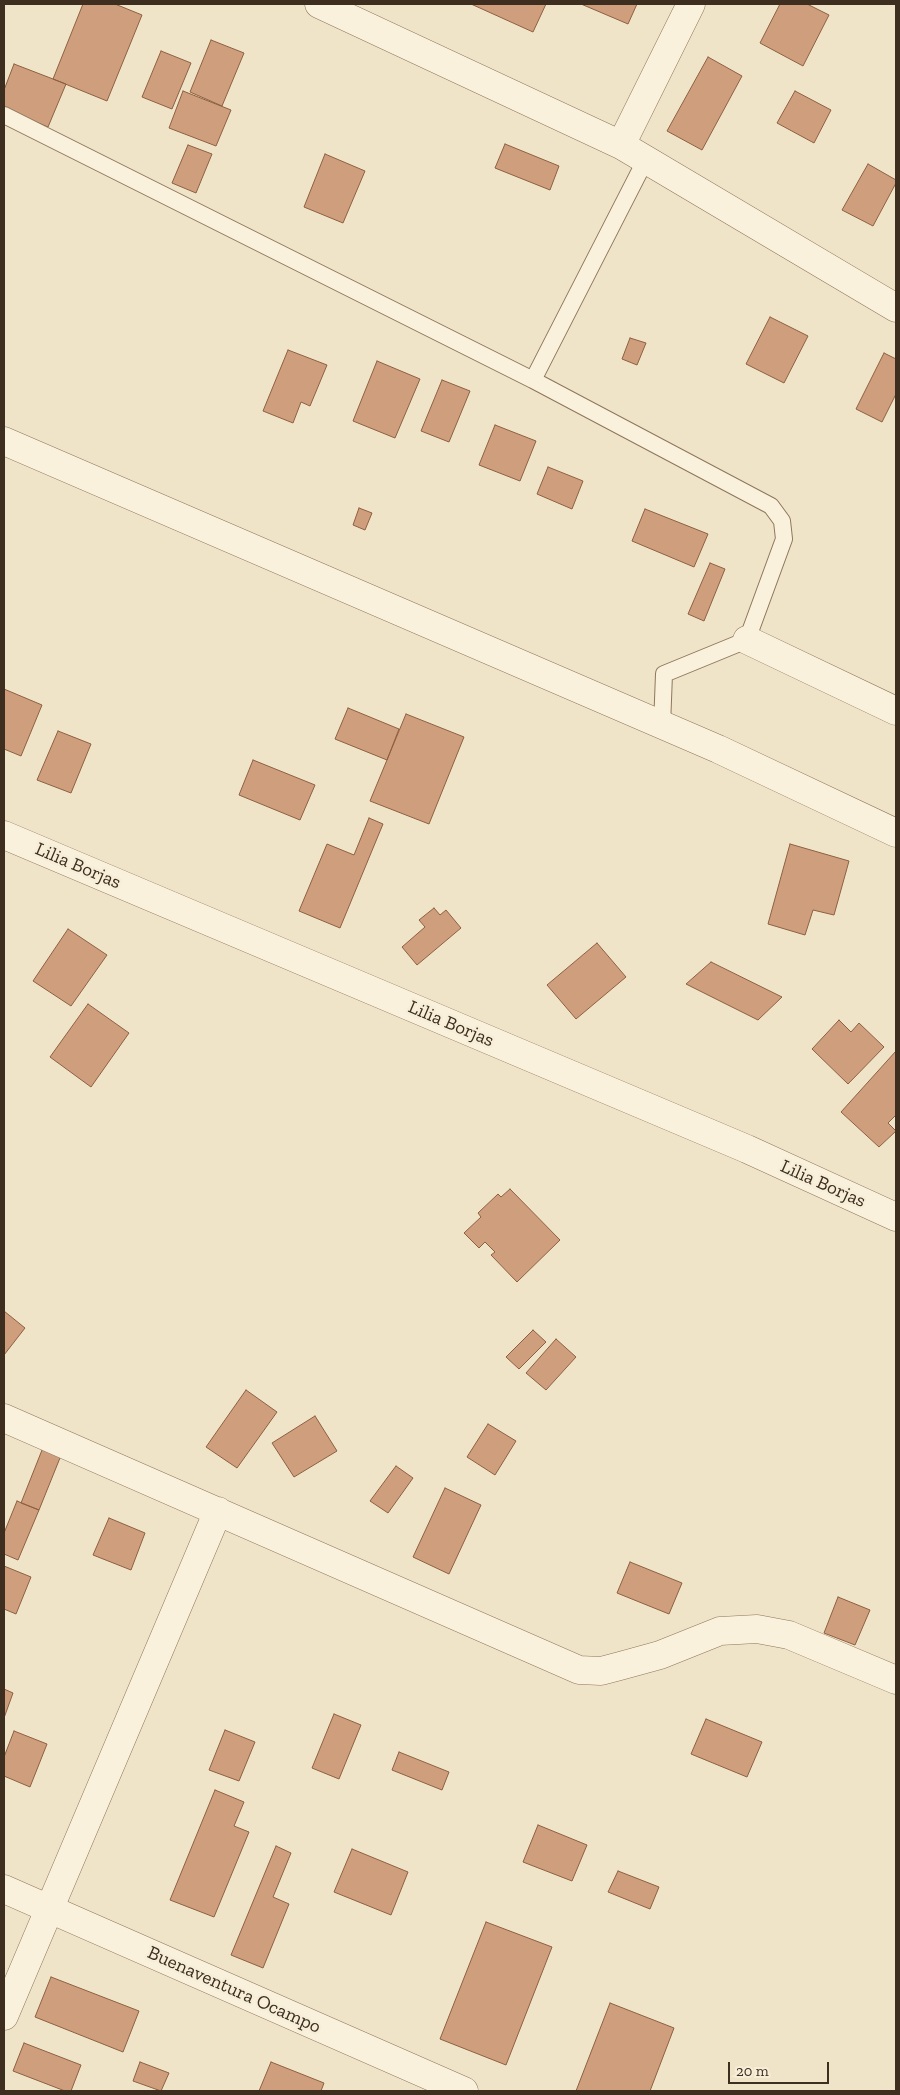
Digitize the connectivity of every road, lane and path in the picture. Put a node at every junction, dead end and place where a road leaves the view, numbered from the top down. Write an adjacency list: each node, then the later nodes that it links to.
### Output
1 (320, 4): 4 (street)
2 (691, 4): 4 (street)
3 (4, 115): 7 (lane)
4 (621, 145): 5 (street)
5 (646, 159): 6 (street); 7 (lane)
6 (896, 308)
7 (533, 380): 9 (lane)
8 (4, 441): 11 (street)
9 (747, 640): 10 (street); 11 (lane)
10 (896, 711)
11 (662, 726): 12 (street)
12 (896, 833)
13 (4, 835): 14 (street, Lilia Borjas)
14 (896, 1217)
15 (4, 1418): 16 (street)
16 (218, 1511): 17 (street); 19 (street)
17 (896, 1680)
18 (4, 1889): 19 (street, Buenaventura Ocampo)
19 (48, 1908): 20 (street); 21 (street, Buenaventura Ocampo)
20 (4, 2016)
21 (464, 2091)

